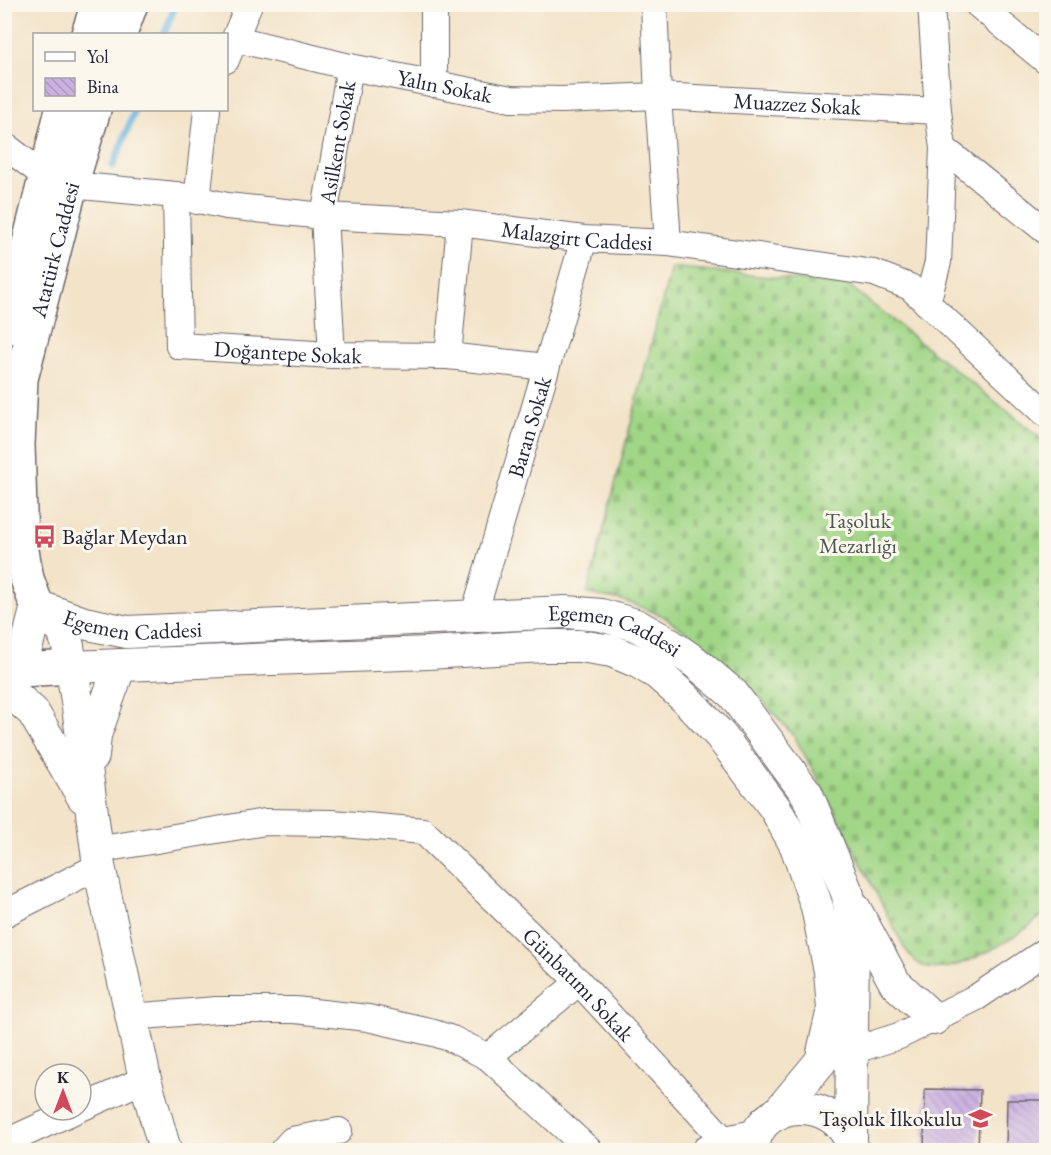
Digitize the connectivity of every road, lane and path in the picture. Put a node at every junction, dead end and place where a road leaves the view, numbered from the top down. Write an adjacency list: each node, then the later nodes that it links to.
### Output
1 (98, 4): 8 (main road)
2 (131, 4): 9 (main road)
3 (249, 4): 10 (street)
4 (434, 4): 13 (street)
5 (654, 4): 14 (street)
6 (931, 4): 18 (street)
7 (977, 4): 11 (street)
8 (88, 33)
9 (120, 33)
10 (231, 49): 12 (street, Yalın Sokak)
11 (1047, 62)
12 (350, 67): 13 (street, Yalın Sokak); 23 (street, Asilkent Sokak)
13 (434, 84): 14 (street, Yalın Sokak)
14 (658, 96): 18 (street, Muazzez Sokak); 27 (street)
15 (62, 111): 21 (main road, Atatürk Caddesi)
16 (93, 111): 21 (main road, Atatürk Caddesi)
17 (207, 111): 22 (street)
18 (938, 111): 20 (street)
19 (4, 145): 21 (street)
20 (943, 148): 25 (street); 28 (street)
21 (58, 180): 22 (street, Malazgirt Caddesi); 29 (main road, Atatürk Caddesi); 35 (main road, Atatürk Caddesi)
22 (187, 198): 23 (street, Malazgirt Caddesi); 30 (street, Doğantepe Sokak)
23 (324, 216): 24 (street, Malazgirt Caddesi); 30 (street, Asilkent Sokak)
24 (460, 223): 26 (street, Malazgirt Caddesi); 31 (street)
25 (1047, 231)
26 (584, 239): 27 (street, Malazgirt Caddesi); 32 (street, Baran Sokak)
27 (668, 243): 28 (street, Malazgirt Caddesi)
28 (927, 303): 33 (street, Malazgirt Caddesi)
29 (6, 322)
30 (332, 355): 31 (street, Doğantepe Sokak)
31 (448, 356): 32 (street, Doğantepe Sokak)
32 (546, 367): 36 (street, Baran Sokak)
33 (1047, 414)
34 (4, 594): 35 (main road, Egemen Caddesi)
35 (37, 606): 36 (street, Egemen Caddesi); 37 (street); 39 (street)
36 (474, 615): 44 (street, Egemen Caddesi)
37 (4, 665)
38 (120, 665): 39 (street, Egemen Caddesi); 42 (street); 52 (street, Egemen Caddesi)
39 (71, 667): 40 (main road, Egemen Caddesi); 42 (street)
40 (4, 671)
41 (4, 686): 42 (street)
42 (91, 811): 43 (street)
43 (98, 858): 45 (street); 47 (street, Günbatımı Sokak); 48 (street)
44 (848, 895): 49 (street); 50 (street, Egemen Caddesi)
45 (4, 914)
46 (1047, 951): 49 (street)
47 (579, 982): 51 (street); 59 (street, Günbatımı Sokak)
48 (131, 1017): 51 (street); 53 (street)
49 (934, 1019): 50 (street)
50 (852, 1051): 52 (street); 60 (street, Egemen Caddesi)
51 (488, 1058): 63 (street)
52 (821, 1061): 55 (street, Egemen Caddesi)
53 (144, 1079): 54 (street); 61 (street)
54 (93, 1102)
55 (777, 1114): 59 (street, Egemen Caddesi); 60 (street)
56 (50, 1122): 58 (street)
57 (339, 1131): 62 (street)
58 (4, 1143)
59 (735, 1145)
60 (852, 1146)
61 (165, 1150)
62 (283, 1150)
63 (589, 1150)

